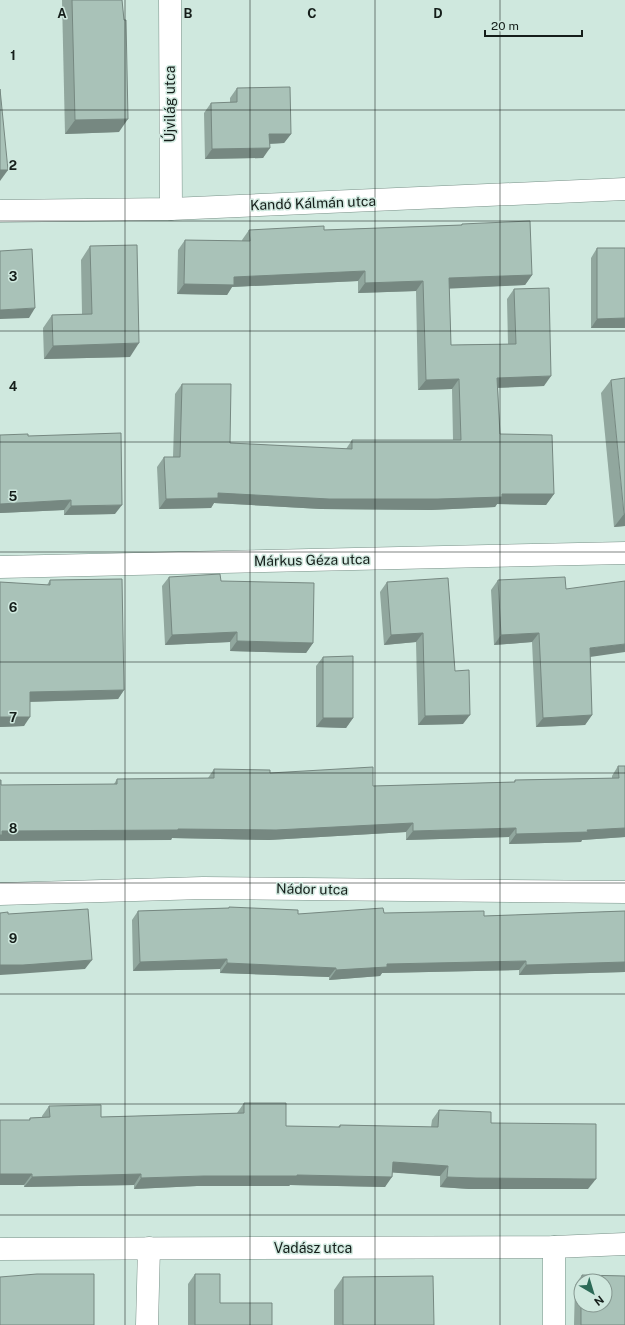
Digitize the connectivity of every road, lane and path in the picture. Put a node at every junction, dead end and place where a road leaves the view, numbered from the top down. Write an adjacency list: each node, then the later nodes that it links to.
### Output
1 (170, 0): 3 (street, Újvilág utca)
2 (625, 189): 3 (street, Kandó Kálmán utca)
3 (171, 209): 4 (street, Kandó Kálmán utca)
4 (0, 212)
5 (625, 553): 6 (street, Márkus Géza utca)
6 (0, 567)
7 (625, 892): 8 (street, Nádor utca)
8 (0, 894)
9 (625, 1244): 10 (street, Vadász utca)
10 (554, 1247): 11 (street, Vadász utca); 14 (street)
11 (149, 1248): 12 (street, Vadász utca); 13 (street)
12 (0, 1249)
13 (147, 1325)
14 (554, 1325)

